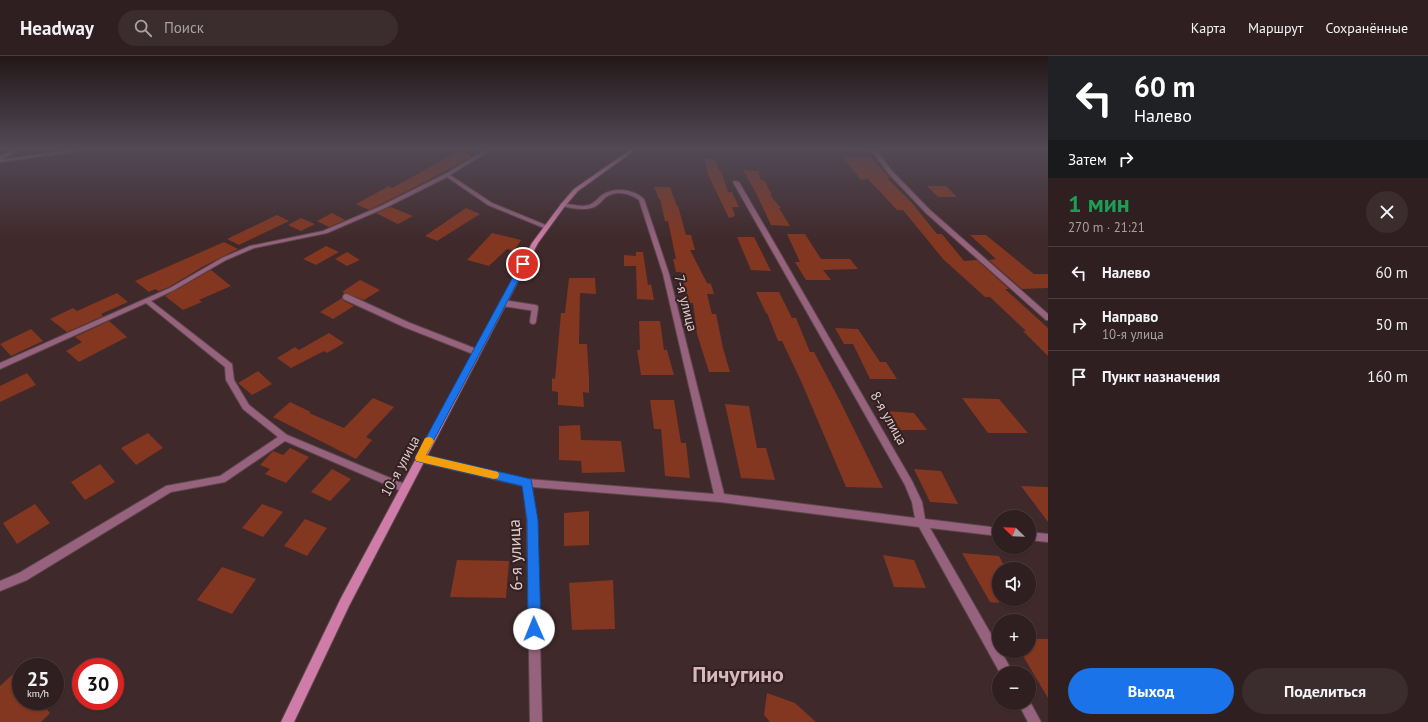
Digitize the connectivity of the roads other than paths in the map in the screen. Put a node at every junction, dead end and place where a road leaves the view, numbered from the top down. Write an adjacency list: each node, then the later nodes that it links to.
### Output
1 (439, 179): 9 (street)
2 (453, 179): 7 (street)
3 (590, 179): 6 (street, 10-я улица)
4 (897, 179): 11 (street)
5 (736, 182): 20 (street, 8-я улица)
6 (563, 205): 7 (street, 10-я улица); 19 (street, 7-я улица)
7 (546, 227): 10 (street, 10-я улица)
8 (346, 297): 13 (lane)
9 (146, 300): 14 (street); 15 (street)
10 (503, 303): 12 (lane); 13 (street, 10-я улица)
11 (1048, 318)
12 (533, 321)
13 (476, 352): 16 (street, 10-я улица)
14 (0, 366)
15 (284, 437): 18 (street); 24 (street)
16 (420, 458): 17 (street); 18 (street, 10-я улица)
17 (527, 482): 19 (street); 28 (street, 6-я улица)
18 (404, 488): 27 (street, 10-я улица)
19 (720, 498): 20 (street)
20 (921, 522): 21 (street); 25 (street, 8-я улица)
21 (992, 531)
22 (1036, 537): 23 (street)
23 (1048, 538)
24 (0, 586)
25 (1003, 666)
26 (1028, 710): 29 (street)
27 (287, 722)
28 (536, 722)
29 (1035, 722)

